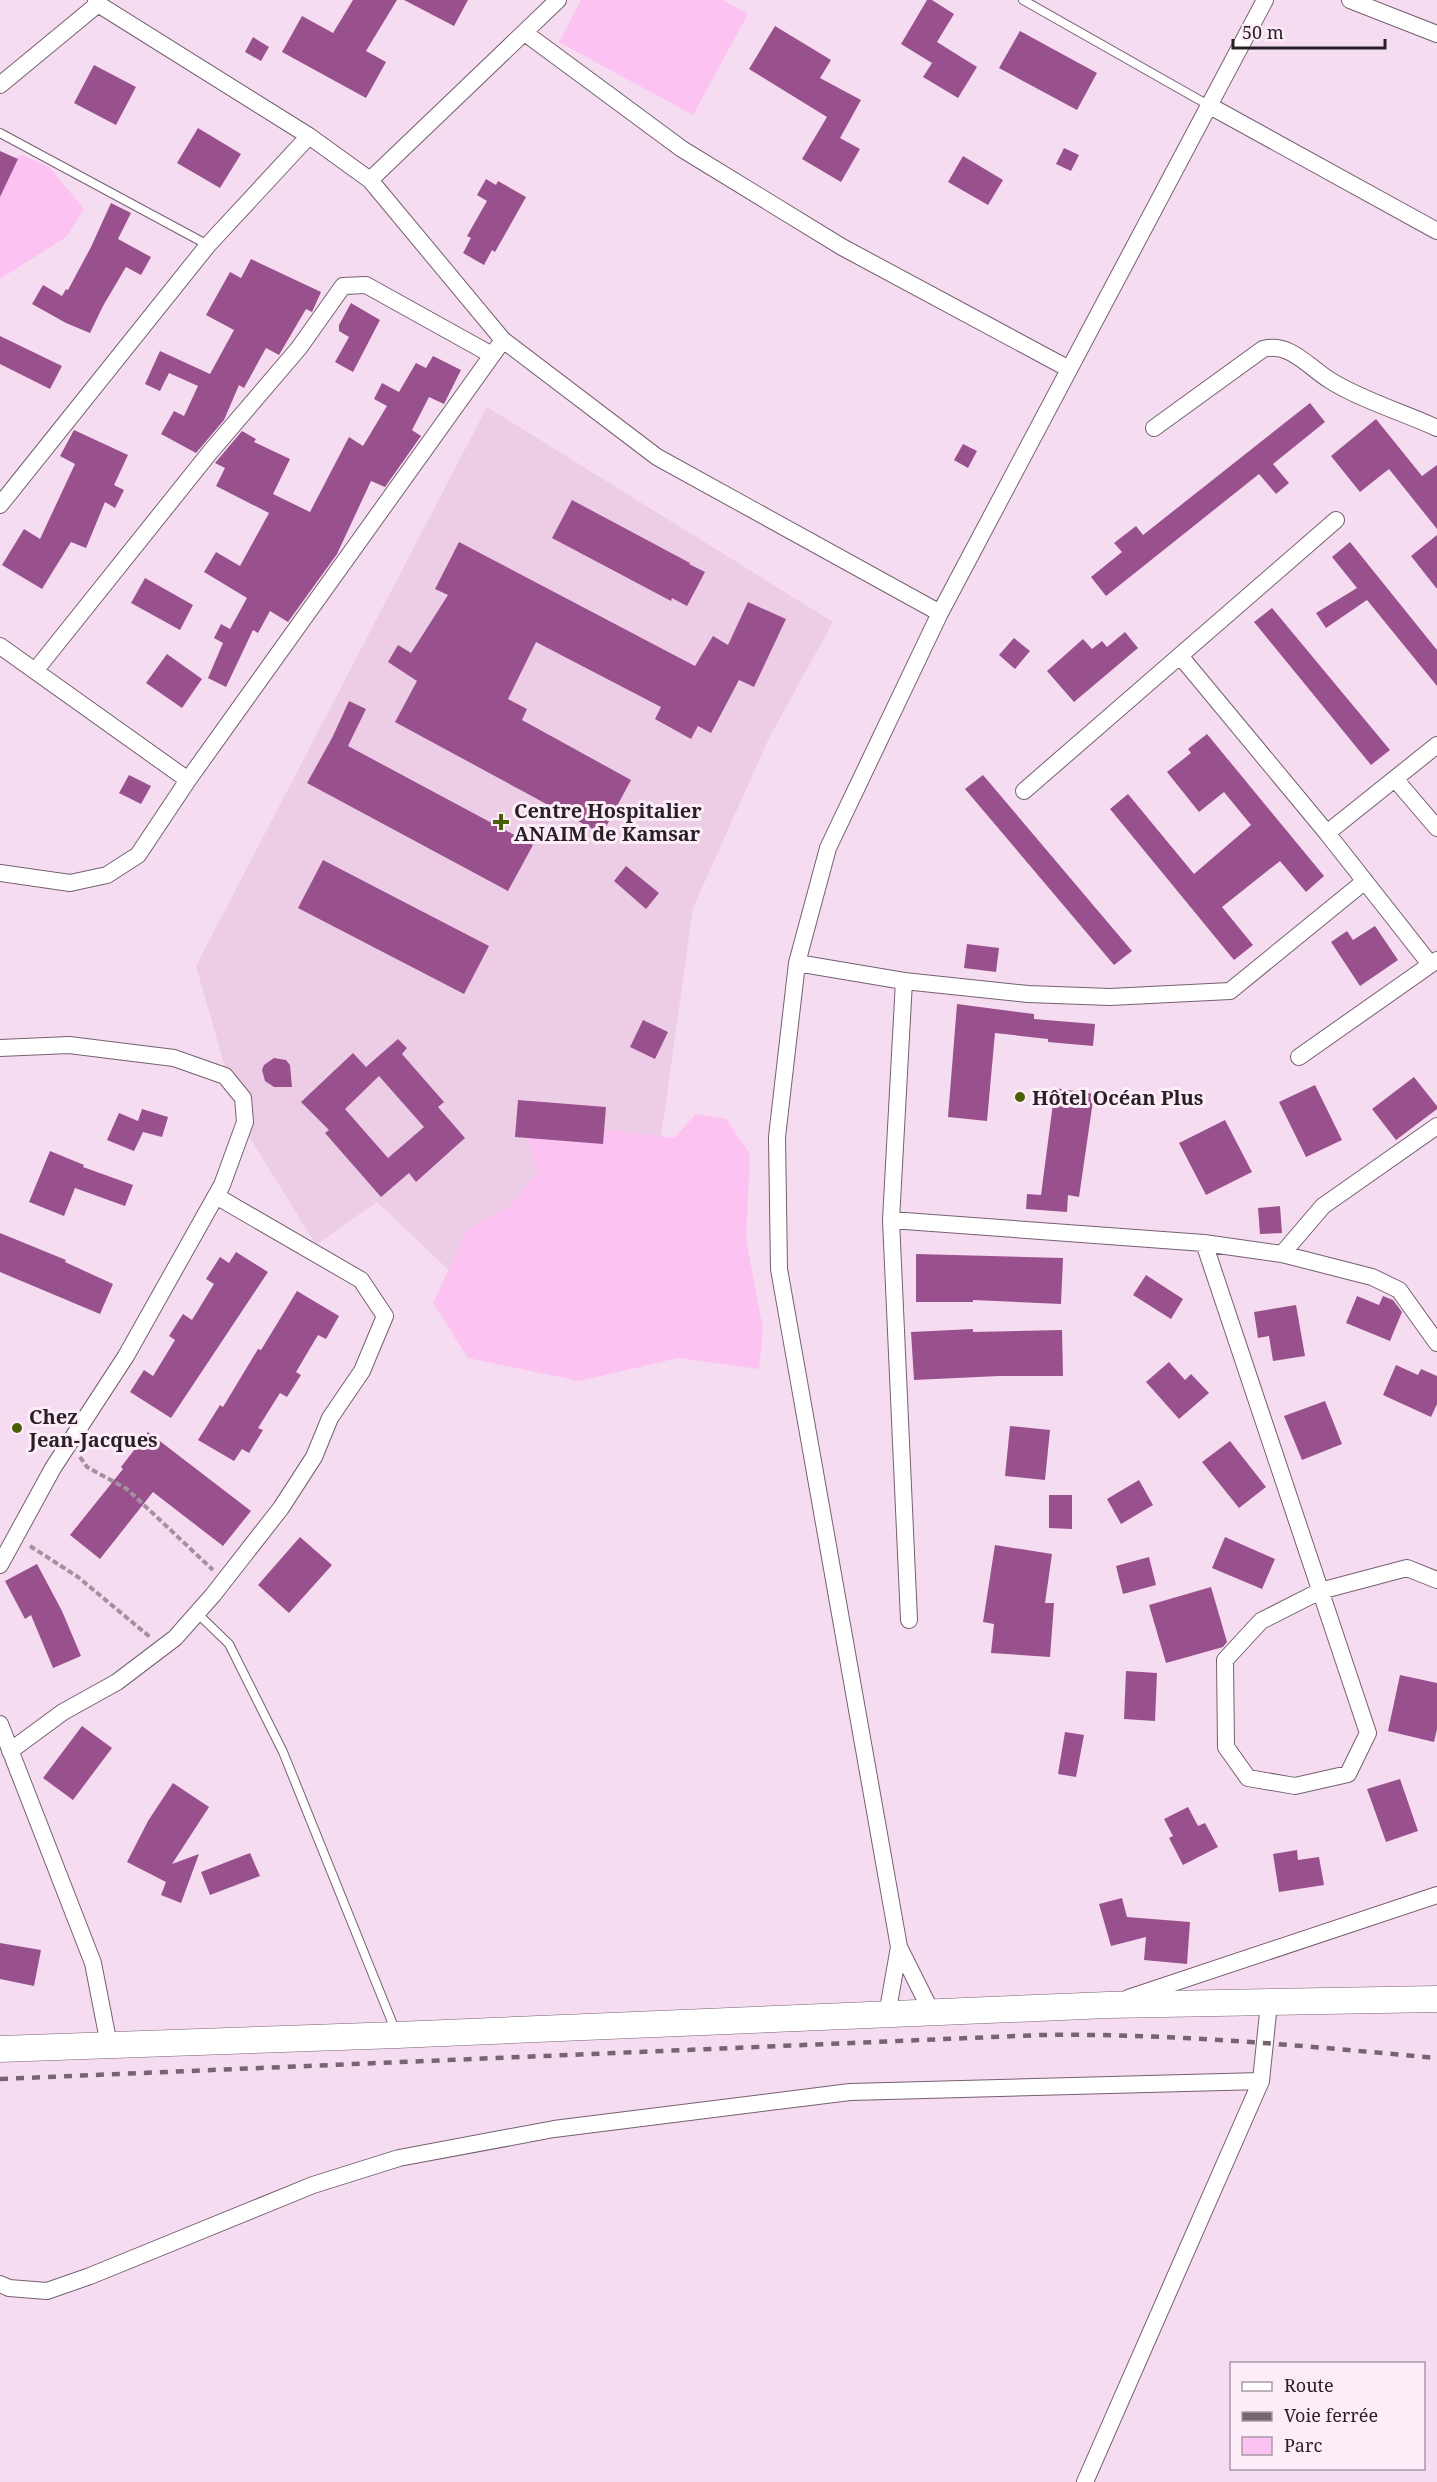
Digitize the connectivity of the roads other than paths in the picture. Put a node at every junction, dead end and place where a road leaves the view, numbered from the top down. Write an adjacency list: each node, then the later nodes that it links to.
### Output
1 (1023, 0): 9 (lane)
2 (1265, 0): 9 (street)
3 (1350, 0): 7 (street)
4 (97, 2): 8 (street); 11 (street)
5 (552, 2): 6 (street)
6 (525, 33): 12 (street); 17 (street)
7 (1437, 34)
8 (0, 85)
9 (1210, 106): 13 (street); 17 (street)
10 (0, 133): 14 (lane)
11 (309, 136): 12 (street); 14 (street)
12 (370, 180): 15 (street)
13 (1437, 231)
14 (208, 245): 20 (street)
15 (503, 340): 16 (street); 22 (street)
16 (492, 355): 25 (street); 28 (street)
17 (1069, 369): 22 (street)
18 (1154, 428): 19 (street)
19 (1437, 428)
20 (0, 505)
21 (1336, 520): 24 (street)
22 (940, 613): 35 (street)
23 (0, 646): 25 (street)
24 (1181, 657): 29 (street); 31 (street)
25 (35, 671): 28 (street)
26 (1437, 745): 27 (street)
27 (1395, 779): 30 (street); 31 (street)
28 (188, 780): 32 (street)
29 (1024, 791)
30 (1437, 828)
31 (1327, 833): 33 (street)
32 (0, 873)
33 (1365, 882): 34 (street); 36 (street)
34 (1434, 962): 38 (street)
35 (797, 963): 36 (street); 53 (street)
36 (904, 981): 41 (street)
37 (0, 1048): 40 (street)
38 (1299, 1057)
39 (1437, 1126): 43 (street)
40 (216, 1196): 45 (street); 48 (street)
41 (891, 1220): 42 (street); 49 (street)
42 (1204, 1243): 43 (street); 47 (street)
43 (1282, 1254): 44 (street)
44 (1437, 1343)
45 (0, 1565)
46 (1437, 1580): 47 (street)
47 (1320, 1591): 47 (street)
48 (197, 1613): 51 (street); 59 (lane)
49 (909, 1620)
50 (0, 1724): 51 (street)
51 (10, 1751): 60 (street)
52 (1437, 1895): 56 (street)
53 (899, 1947): 57 (street); 58 (street)
54 (1437, 1999): 55 (main road)
55 (1269, 2003): 56 (main road); 62 (street)
56 (1108, 2005): 57 (main road)
57 (932, 2013): 58 (main road)
58 (887, 2015): 59 (main road)
59 (397, 2035): 60 (main road)
60 (109, 2045): 61 (main road)
61 (0, 2049)
62 (1261, 2081): 63 (street); 64 (street)
63 (0, 2284)
64 (1085, 2482)

